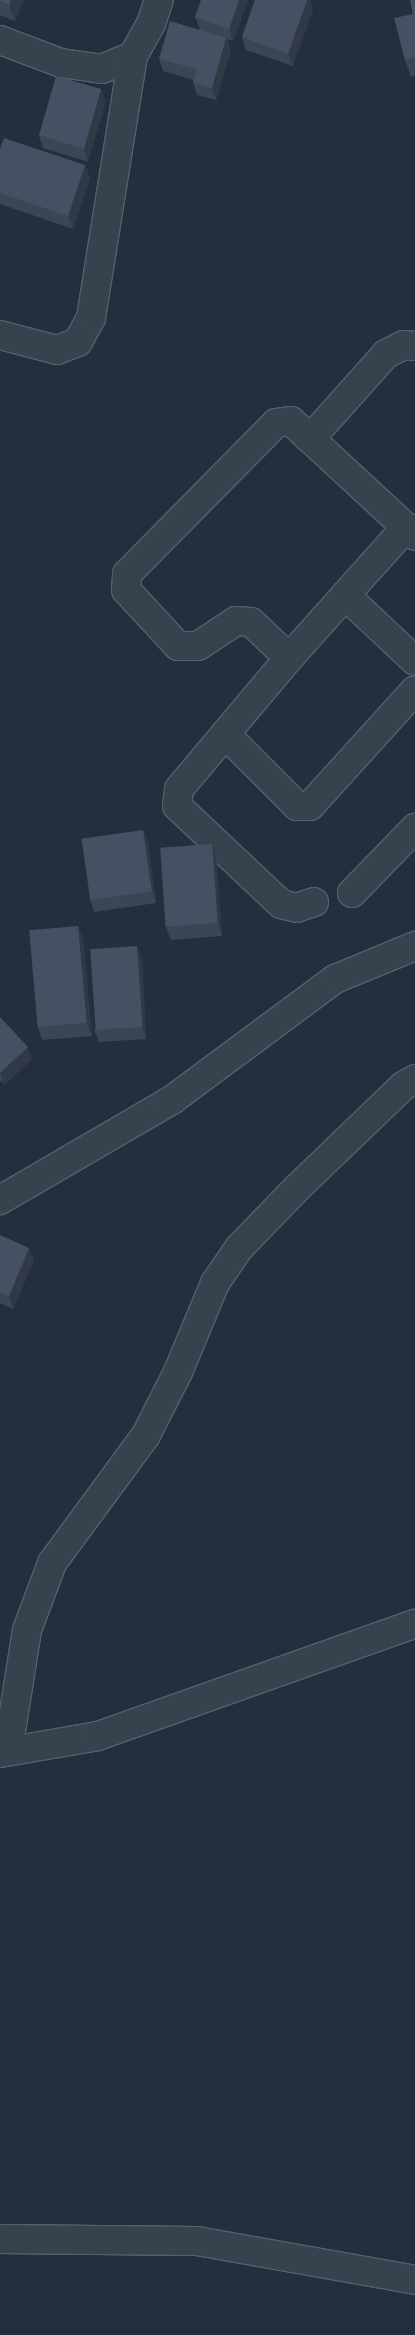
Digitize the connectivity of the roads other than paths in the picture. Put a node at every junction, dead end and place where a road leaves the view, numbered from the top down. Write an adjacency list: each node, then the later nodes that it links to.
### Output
1 (159, 0): 3 (street)
2 (0, 40): 3 (street)
3 (133, 56): 4 (street)
4 (0, 335)
5 (415, 346): 6 (street)
6 (310, 439): 7 (street); 9 (street)
7 (411, 532): 8 (street)
8 (345, 595): 9 (street); 10 (street)
9 (289, 658): 12 (street)
10 (415, 661)
11 (415, 690): 12 (street)
12 (225, 734): 15 (street)
13 (415, 828): 14 (street)
14 (352, 893)
15 (314, 902)
16 (415, 946): 18 (street)
17 (415, 1079): 20 (street)
18 (0, 1200)
19 (415, 1624): 20 (street)
20 (4, 1752)
21 (0, 2239): 22 (street)
22 (415, 2280)

